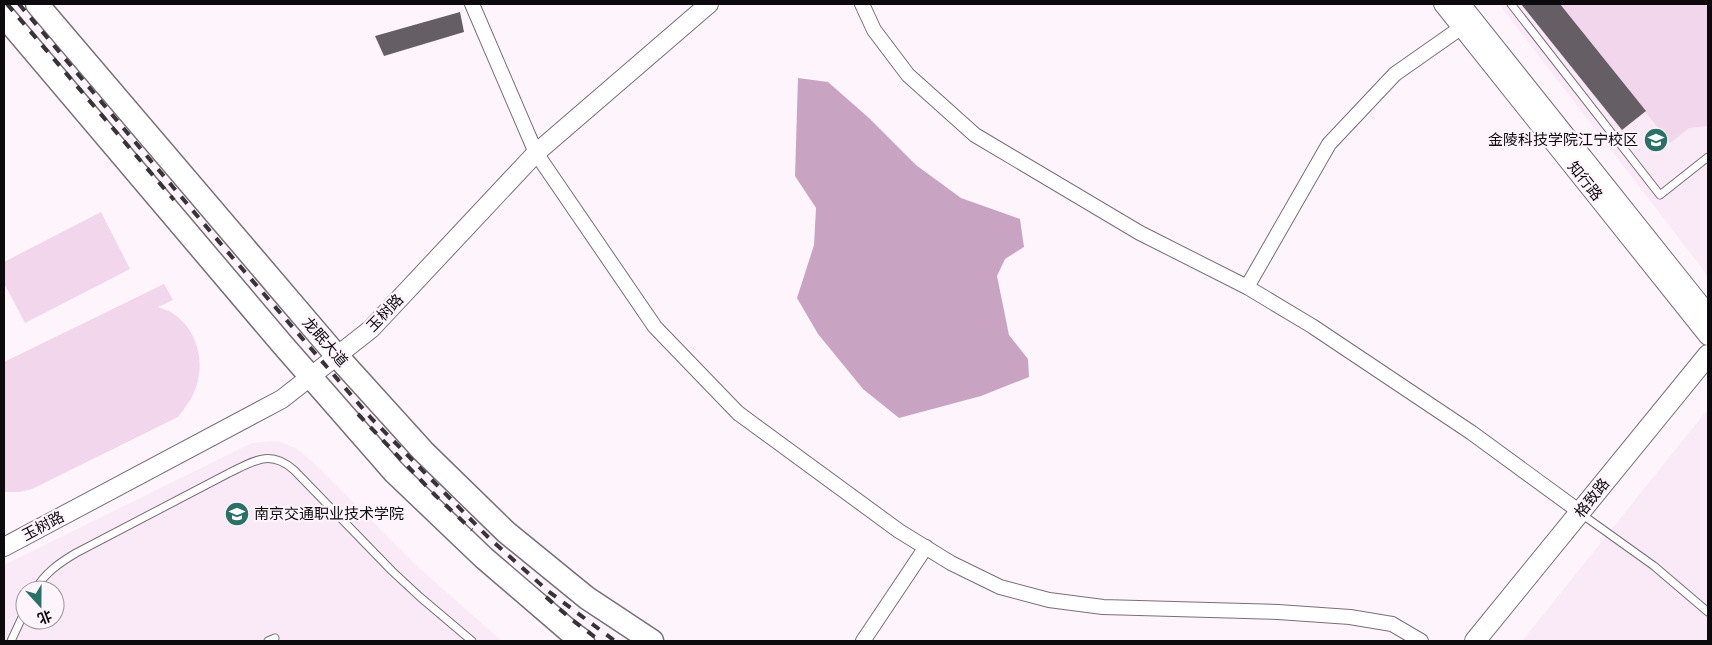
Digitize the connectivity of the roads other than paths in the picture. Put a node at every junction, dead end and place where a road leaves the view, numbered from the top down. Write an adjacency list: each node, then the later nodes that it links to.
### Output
1 (37, 4): 16 (main road, 龙眠大道)
2 (472, 4): 10 (street)
3 (709, 4): 10 (street, 玉树路)
4 (862, 4): 12 (street)
5 (1443, 4): 9 (street, 知行路)
6 (1461, 4): 13 (street, 知行路)
7 (1511, 4): 11 (lane)
8 (4, 16): 17 (main road)
9 (1462, 27): 12 (street); 14 (street, 知行路)
10 (536, 153): 16 (street, 玉树路); 20 (street)
11 (1708, 158)
12 (1247, 288): 18 (street)
13 (1708, 314)
14 (1708, 336)
15 (1708, 354): 18 (main road, 格致路)
16 (337, 356): 17 (street, 玉树路); 25 (main road, 龙眠大道)
17 (310, 377): 19 (street, 玉树路); 24 (main road)
18 (1580, 512): 22 (lane); 28 (main road, 格致路)
19 (4, 547)
20 (926, 548): 26 (street); 27 (street)
21 (41, 580): 23 (lane)
22 (1708, 612)
23 (472, 641)
24 (583, 641)
25 (652, 641)
26 (863, 641)
27 (1422, 641)
28 (1475, 641)

